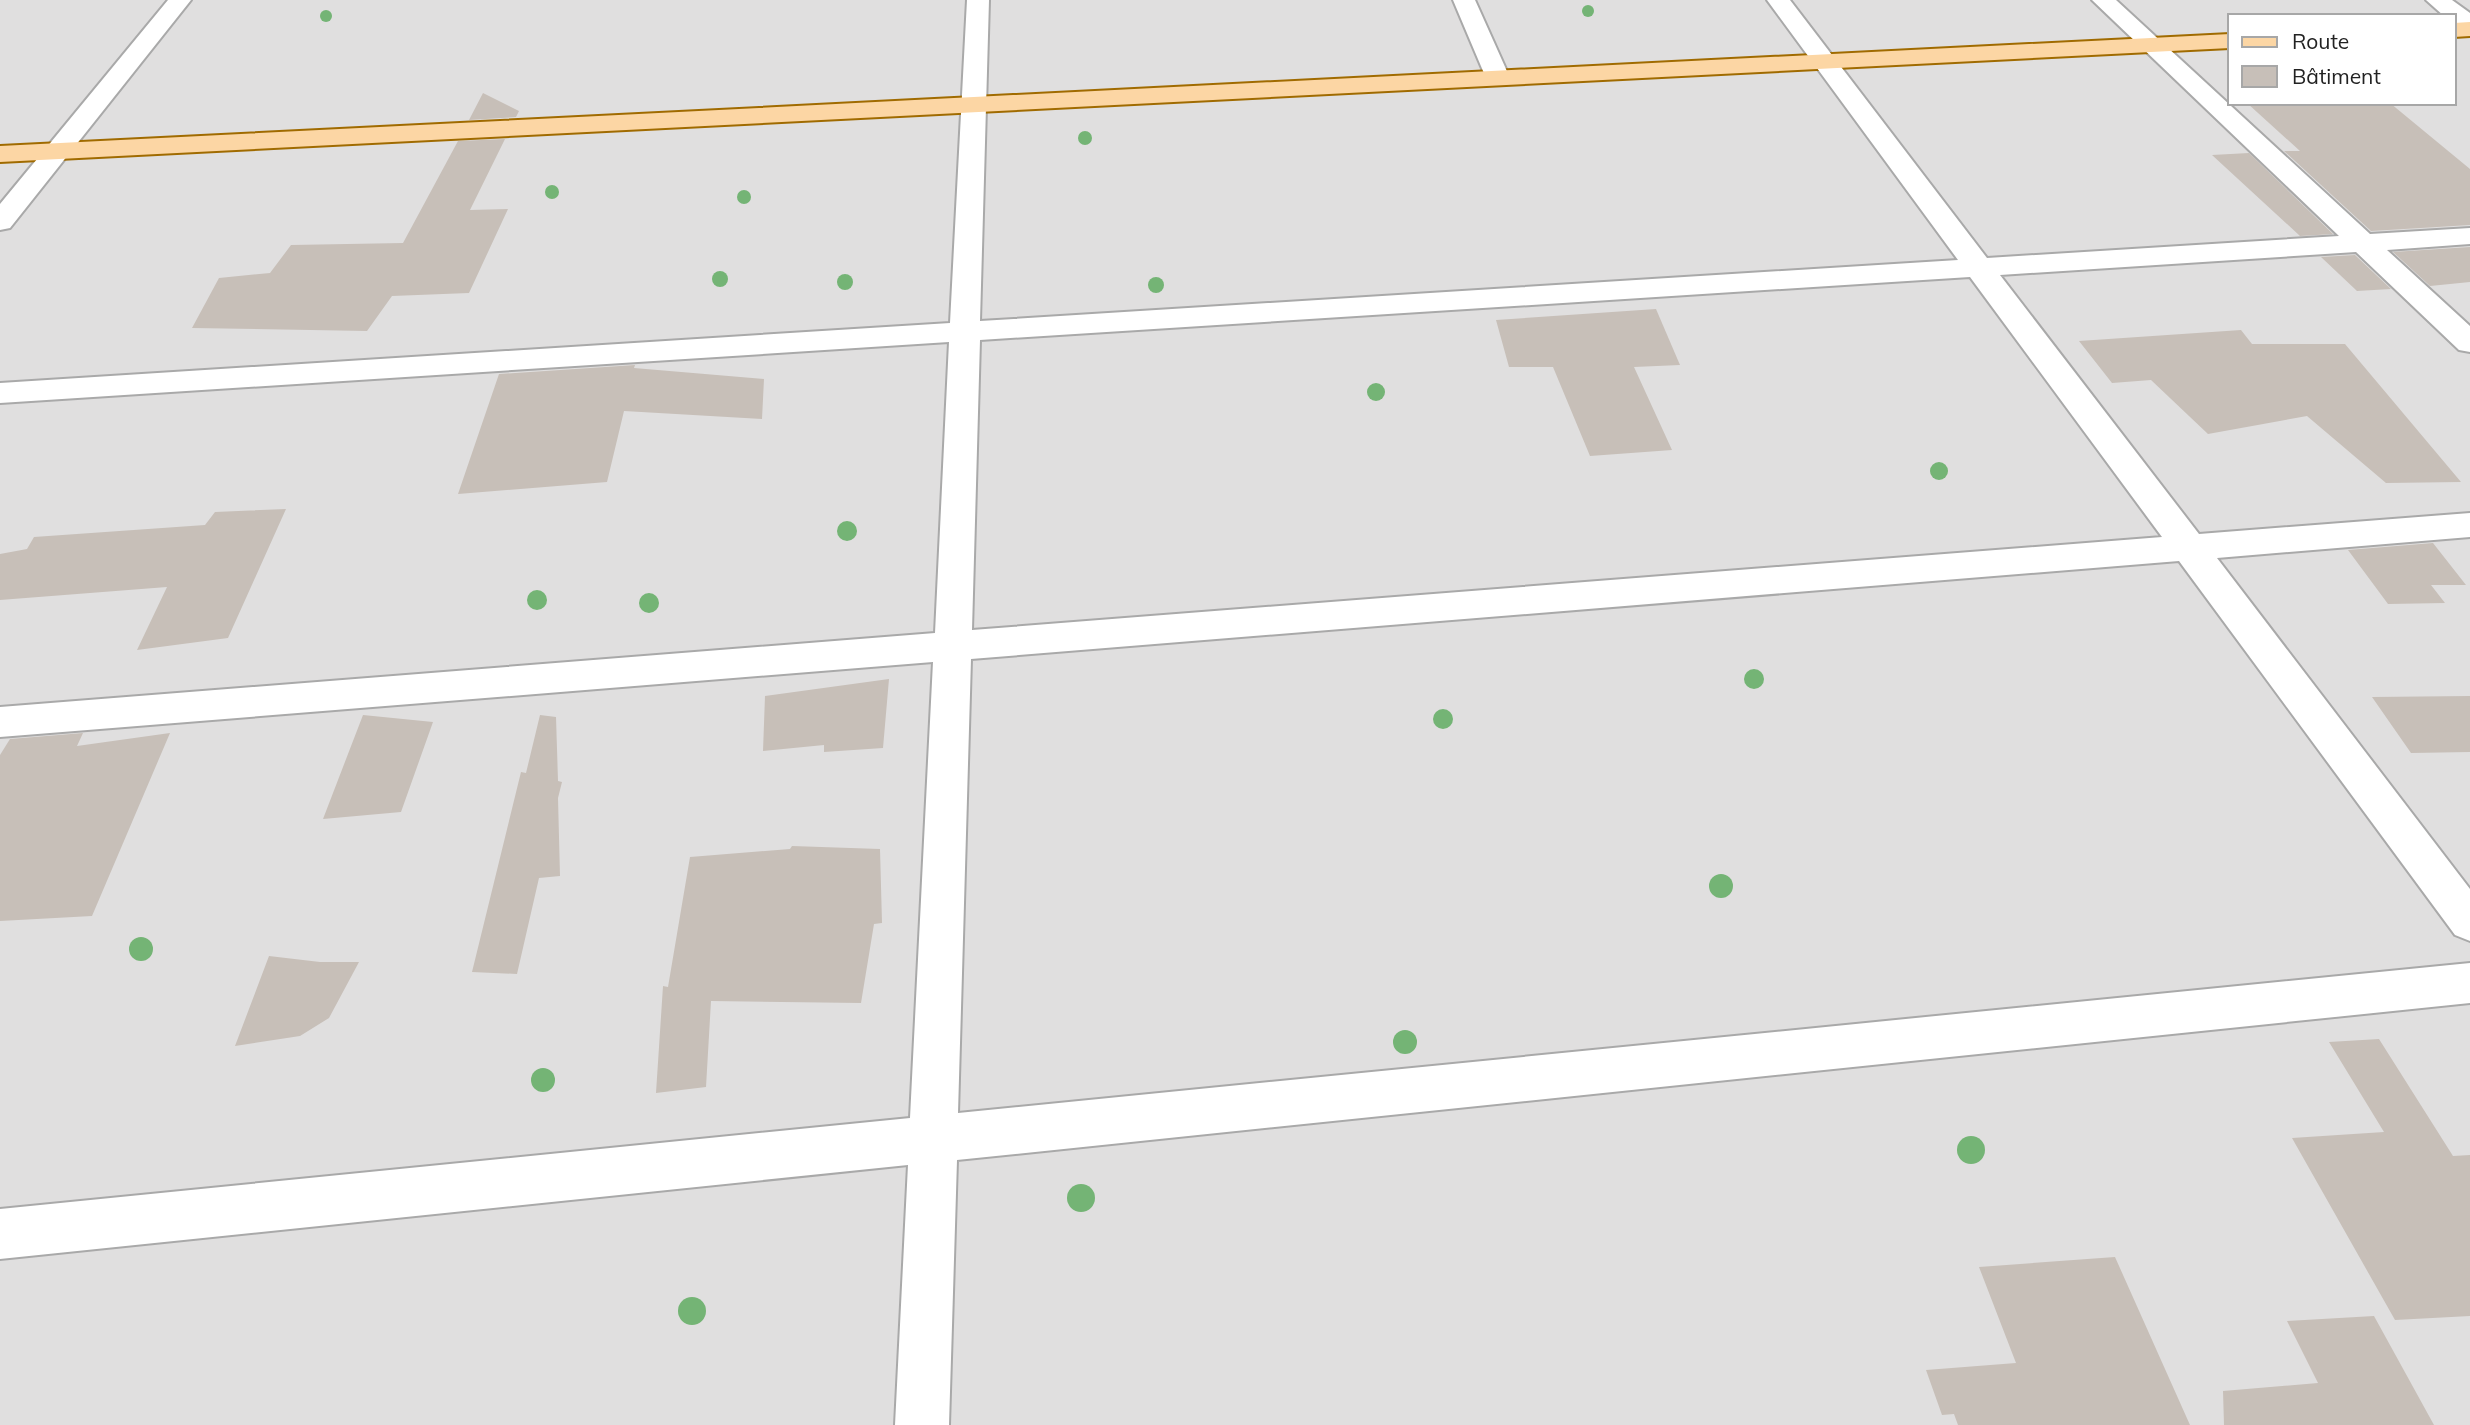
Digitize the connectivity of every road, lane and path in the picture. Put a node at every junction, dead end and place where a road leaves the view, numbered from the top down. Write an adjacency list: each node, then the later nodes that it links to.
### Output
1 (180, 0): 15 (street)
2 (978, 0): 14 (street)
3 (1464, 0): 13 (street)
4 (1778, 0): 12 (street)
5 (2103, 0): 11 (street)
6 (2437, 0): 7 (street)
7 (2454, 14)
8 (2456, 16): 9 (street)
9 (2470, 27)
10 (2228, 41): 11 (main road)
11 (2151, 45): 12 (main road); 19 (street)
12 (1824, 62): 13 (main road); 20 (street)
13 (1498, 78): 14 (main road)
14 (974, 105): 15 (main road); 21 (street)
15 (58, 151): 16 (main road); 17 (street)
16 (0, 154)
17 (0, 222)
18 (2470, 236): 19 (street)
19 (2362, 243): 20 (street); 22 (street)
20 (1979, 267): 21 (street); 25 (street)
21 (964, 331): 23 (street); 26 (street)
22 (2470, 343)
23 (0, 393)
24 (2470, 525): 25 (street)
25 (2189, 548): 26 (street); 28 (street)
26 (952, 646): 27 (street); 30 (street)
27 (0, 722)
28 (2470, 922)
29 (2470, 983): 30 (street)
30 (933, 1140): 31 (street); 32 (street)
31 (0, 1234)
32 (922, 1425)

